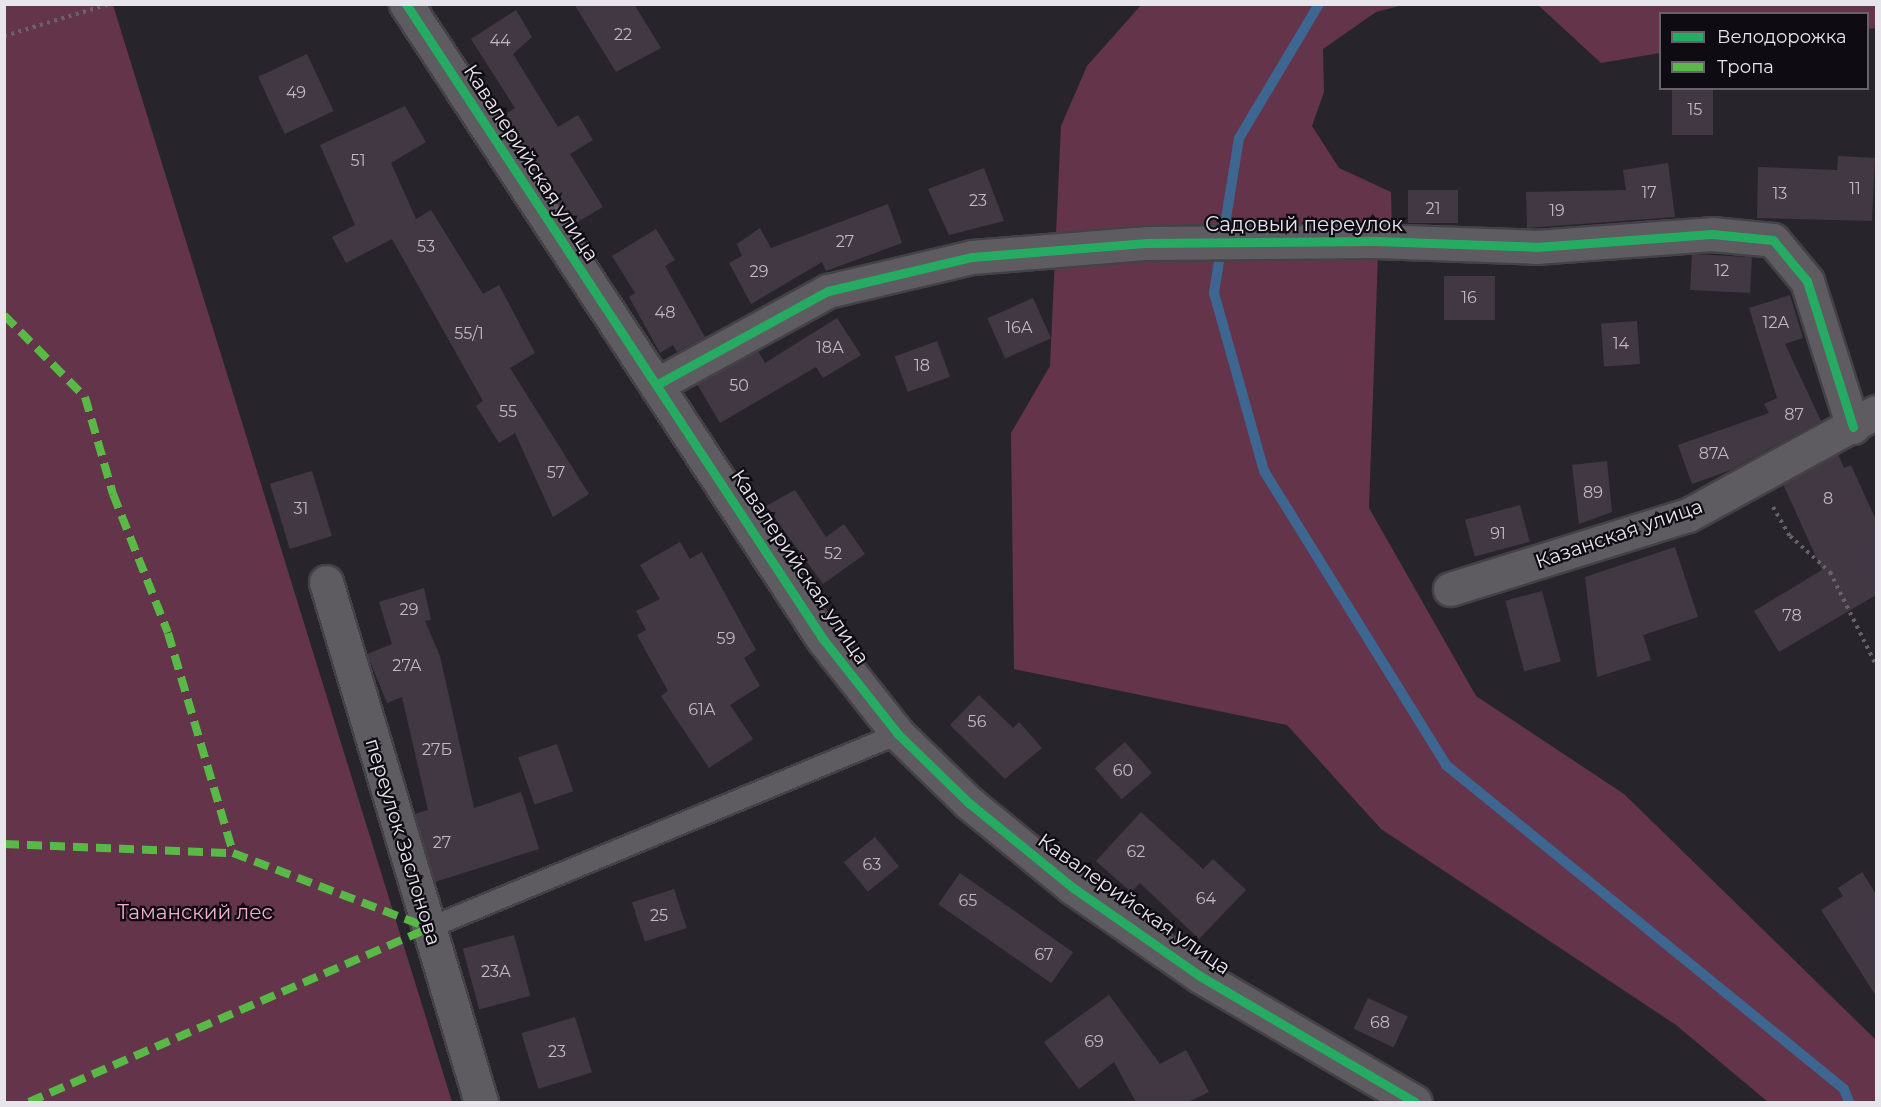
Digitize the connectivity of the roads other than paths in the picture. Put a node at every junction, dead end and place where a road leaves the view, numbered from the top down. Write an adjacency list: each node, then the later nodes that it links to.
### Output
1 (406, 4): 2 (street, Кавалерийская улица)
2 (656, 385): 3 (street, Садовый переулок); 6 (street, Кавалерийская улица)
3 (1865, 419): 5 (street, Казанская улица)
4 (326, 582): 7 (street, переулок Заслонова)
5 (1450, 590)
6 (898, 734): 7 (lane); 9 (street, Кавалерийская улица)
7 (429, 928): 8 (street, переулок Заслонова)
8 (481, 1102)
9 (1415, 1102)

